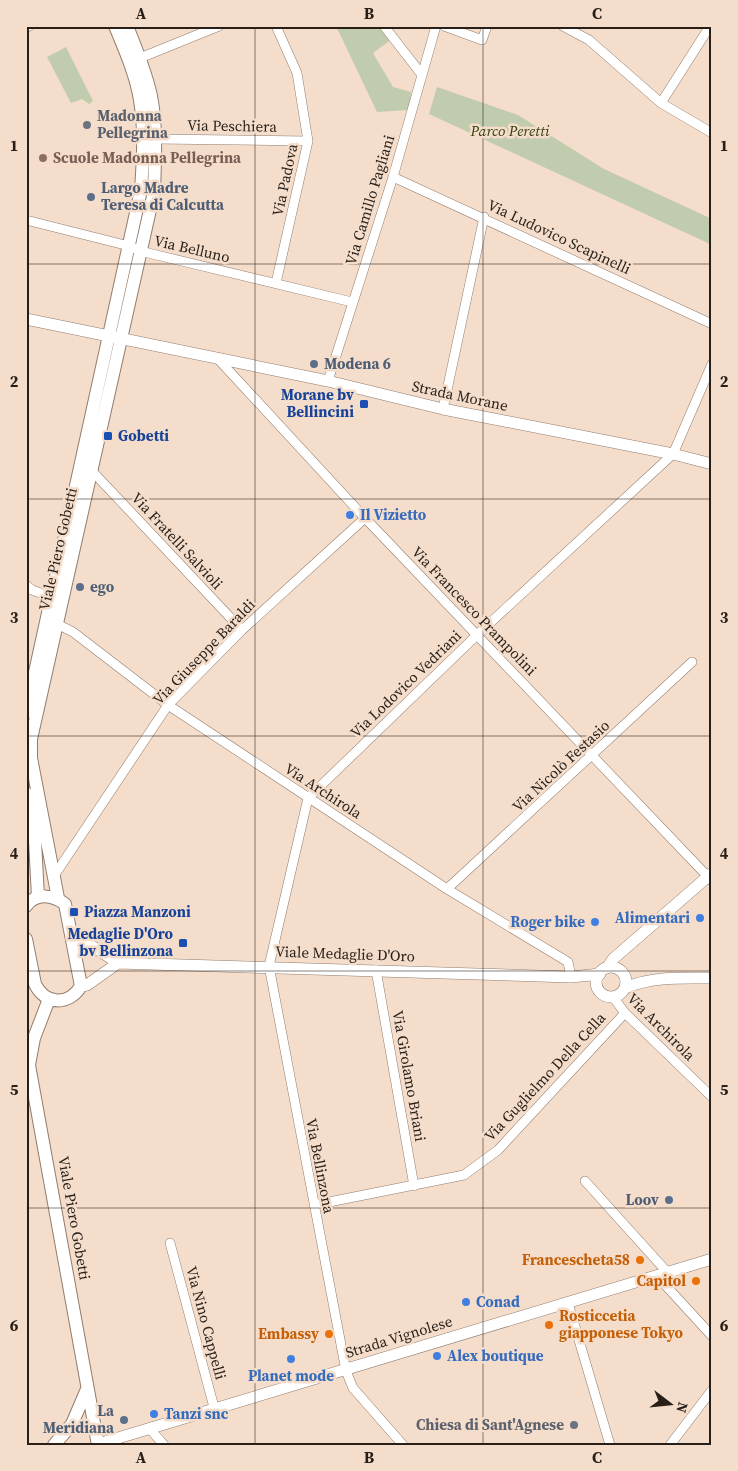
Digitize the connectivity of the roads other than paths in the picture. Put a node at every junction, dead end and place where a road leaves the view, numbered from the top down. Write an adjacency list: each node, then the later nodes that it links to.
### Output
1 (115, 26): 11 (main road)
2 (127, 26): 11 (main road)
3 (219, 26): 11 (street)
4 (276, 26): 16 (street, Via Padova)
5 (384, 26): 12 (street)
6 (436, 26): 12 (street, Via Camillo Pagliani)
7 (444, 26): 8 (street)
8 (487, 26)
9 (563, 26): 13 (street)
10 (710, 26): 13 (street)
11 (134, 60): 15 (main road, Viale Piero Gobetti)
12 (422, 75): 17 (street, Via Camillo Pagliani)
13 (661, 103): 14 (street)
14 (712, 133)
15 (150, 139): 16 (street, Via Peschiera); 20 (main road, Viale Piero Gobetti)
16 (308, 141): 21 (street, Via Padova)
17 (393, 178): 18 (street, Via Ludovico Scapinelli); 22 (street, Via Camillo Pagliani)
18 (484, 218): 24 (street, Via Ludovico Scapinelli); 29 (street)
19 (26, 220): 20 (street, Via Belluno)
20 (135, 248): 21 (street, Via Belluno); 25 (main road, Viale Piero Gobetti)
21 (276, 283): 22 (street, Via Belluno)
22 (352, 302): 28 (street, Via Camillo Pagliani)
23 (26, 319): 25 (street, Strada Morane)
24 (712, 324)
25 (116, 338): 26 (street, Strada Morane); 32 (main road, Viale Piero Gobetti)
26 (218, 359): 28 (street, Strada Morane); 33 (street, Via Francesco Prampolini)
27 (712, 364): 30 (street)
28 (328, 381): 29 (street, Strada Morane)
29 (443, 409): 30 (street, Strada Morane)
30 (673, 454): 31 (street, Strada Morane); 38 (street, Via Lodovico Vedriani)
31 (712, 464)
32 (86, 470): 35 (main road, Viale Piero Gobetti); 36 (main road, Viale Piero Gobetti); 37 (street, Via Fratelli Salvioli)
33 (365, 518): 37 (street, Via Giuseppe Baraldi); 38 (street, Via Francesco Prampolini)
34 (26, 585): 35 (street)
35 (51, 597): 41 (main road, Viale Piero Gobetti)
36 (57, 624): 40 (street, Via Archirola); 45 (main road, Viale Piero Gobetti)
37 (242, 630): 40 (street, Via Giuseppe Baraldi)
38 (478, 634): 42 (street, Via Francesco Prampolini); 44 (street, Via Lodovico Vedriani)
39 (692, 662): 42 (street, Via Nicolò Festasio)
40 (168, 705): 44 (street, Via Archirola); 45 (street, Via Giuseppe Baraldi)
41 (26, 712)
42 (594, 755): 46 (street, Via Francesco Prampolini); 47 (street, Via Nicolò Festasio)
43 (26, 792): 48 (main road)
44 (308, 798): 47 (street, Via Archirola); 55 (street)
45 (54, 876): 49 (main road, Viale Piero Gobetti)
46 (710, 877): 53 (street)
47 (448, 889): 58 (street, Via Archirola)
48 (38, 897): 49 (main road); 50 (main road)
49 (58, 898): 51 (main road, Viale Piero Gobetti)
50 (26, 906)
51 (72, 933): 54 (street); 61 (main road, Viale Piero Gobetti)
52 (26, 939): 64 (main road)
53 (632, 943): 57 (street); 60 (street)
54 (118, 963): 55 (street, Viale Medaglie D'Oro); 61 (street)
55 (269, 966): 56 (street, Viale Medaglie D'Oro); 69 (street, Via Bellinzona)
56 (376, 970): 58 (street, Viale Medaglie D'Oro); 68 (street, Via Girolamo Briani)
57 (603, 971): 58 (street, Viale Medaglie D'Oro); 60 (street); 62 (street)
58 (571, 977): 62 (street, Viale Medaglie D'Oro)
59 (712, 978): 60 (street)
60 (624, 979): 63 (street)
61 (81, 986): 64 (main road)
62 (598, 989): 63 (street)
63 (613, 997): 65 (street, Via Archirola)
64 (49, 999): 77 (main road, Viale Piero Gobetti)
65 (625, 1013): 66 (street, Via Archirola); 68 (street, Via Guglielmo Della Cella)
66 (712, 1097)
67 (585, 1181): 72 (street)
68 (414, 1186): 69 (street, Via Guglielmo Della Cella)
69 (314, 1205): 76 (street, Via Bellinzona)
70 (170, 1243): 79 (street, Via Nino Cappelli)
71 (712, 1259): 72 (street, Strada Vignolese)
72 (668, 1273): 73 (street, Strada Vignolese)
73 (657, 1276): 74 (street, Strada Vignolese); 75 (street)
74 (568, 1303): 76 (street, Strada Vignolese); 85 (street)
75 (712, 1336)
76 (346, 1371): 79 (street, Strada Vignolese); 84 (street, Via Bellinzona)
77 (88, 1386): 81 (main road); 82 (main road, Viale Piero Gobetti)
78 (712, 1390): 86 (street)
79 (215, 1411): 80 (street, Strada Vignolese)
80 (150, 1429): 82 (street, Strada Vignolese); 83 (street)
81 (54, 1445)
82 (97, 1445)
83 (164, 1445)
84 (403, 1445)
85 (610, 1445)
86 (670, 1445)

